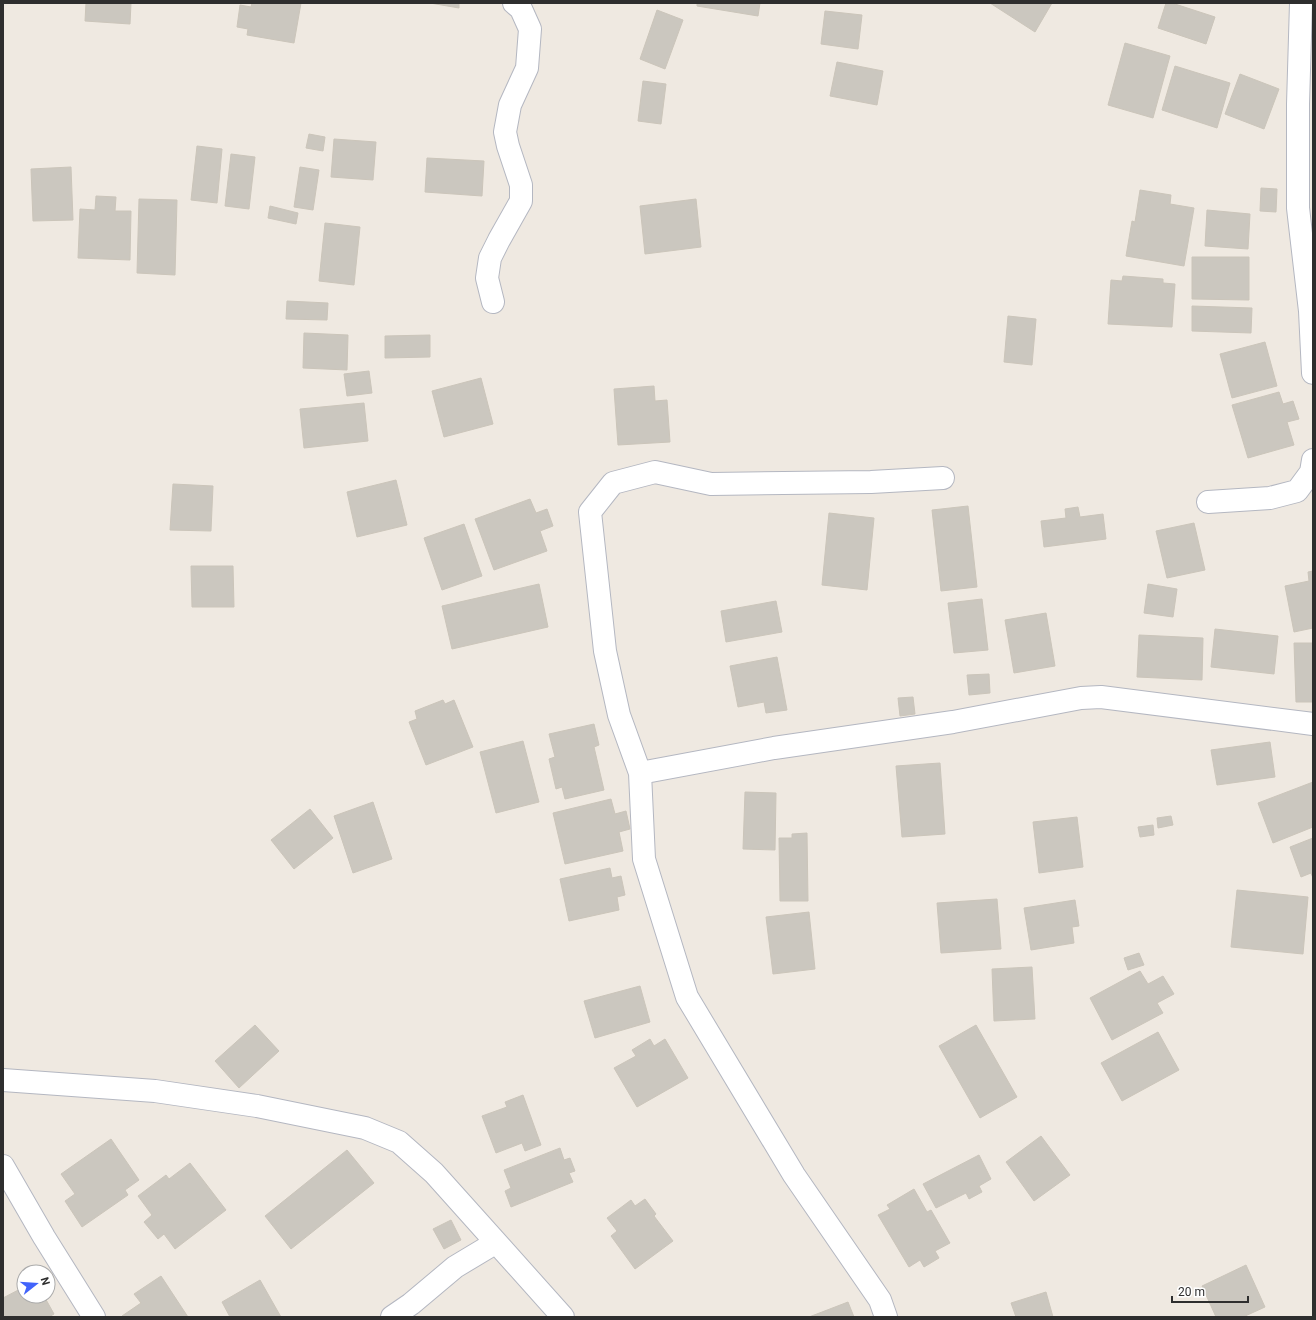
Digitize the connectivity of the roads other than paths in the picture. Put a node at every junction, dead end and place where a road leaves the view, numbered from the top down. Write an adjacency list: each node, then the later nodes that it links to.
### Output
1 (514, 3): 3 (street)
2 (1301, 3): 4 (street)
3 (492, 302)
4 (1313, 373)
5 (1313, 460): 7 (street)
6 (943, 478): 9 (street)
7 (1208, 502)
8 (1313, 724): 9 (street)
9 (640, 774): 16 (street)
10 (3, 1080): 12 (street)
11 (3, 1166): 13 (street)
12 (495, 1243): 14 (street); 15 (street)
13 (94, 1317)
14 (392, 1317)
15 (563, 1317)
16 (886, 1317)

